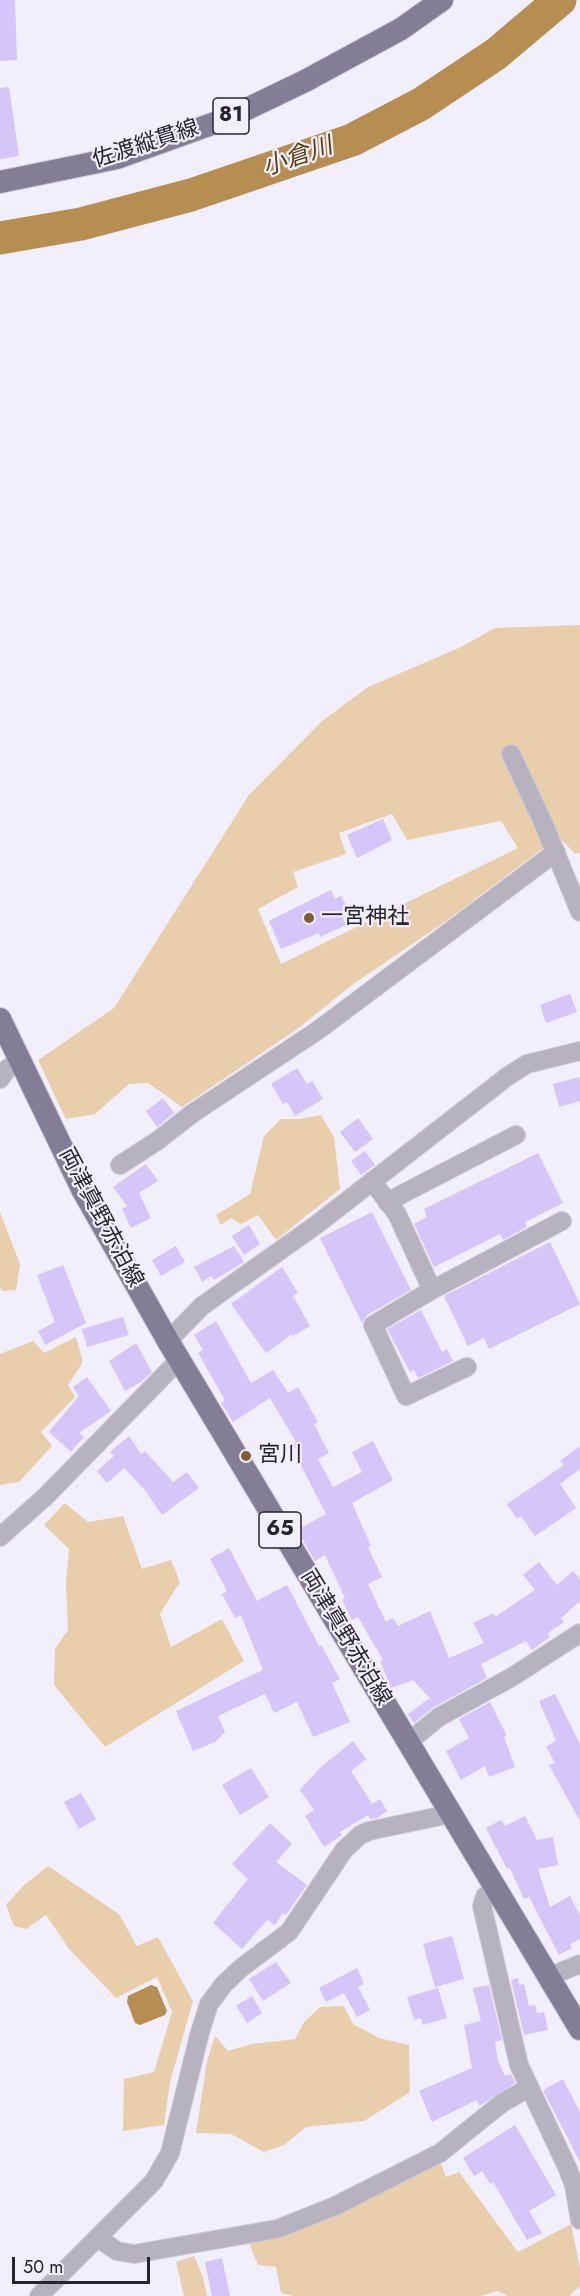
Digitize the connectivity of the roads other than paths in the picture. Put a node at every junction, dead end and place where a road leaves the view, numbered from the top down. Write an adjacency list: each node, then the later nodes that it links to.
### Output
1 (442, 0): 2 (main road, 佐渡縦貫線 / 81)
2 (0, 182)
3 (511, 754): 4 (street)
4 (556, 852): 5 (street); 11 (street)
5 (580, 912)
6 (0, 1019): 8 (main road, 両津真野赤泊線 / 65)
7 (580, 1051): 12 (street)
8 (19, 1062): 9 (street); 16 (main road, 両津真野赤泊線 / 65)
9 (0, 1079)
10 (516, 1135): 13 (street)
11 (120, 1165)
12 (372, 1181): 13 (street); 16 (street)
13 (387, 1202): 15 (street)
14 (562, 1221): 15 (street)
15 (432, 1290): 17 (street)
16 (173, 1351): 18 (street); 20 (main road, 両津真野赤泊線 / 65)
17 (467, 1367)
18 (0, 1537)
19 (578, 1639): 20 (street)
20 (407, 1743): 21 (main road, 両津真野赤泊線 / 65)
21 (450, 1814): 22 (main road, 両津真野赤泊線 / 65); 28 (street)
22 (495, 1890): 24 (main road, 両津真野赤泊線 / 65); 26 (street)
23 (580, 1964): 24 (street)
24 (548, 1977): 25 (main road, 両津真野赤泊線 / 65)
25 (580, 2030)
26 (528, 2088): 27 (street); 28 (street)
27 (580, 2220)
28 (98, 2238): 29 (street)
29 (39, 2296)

